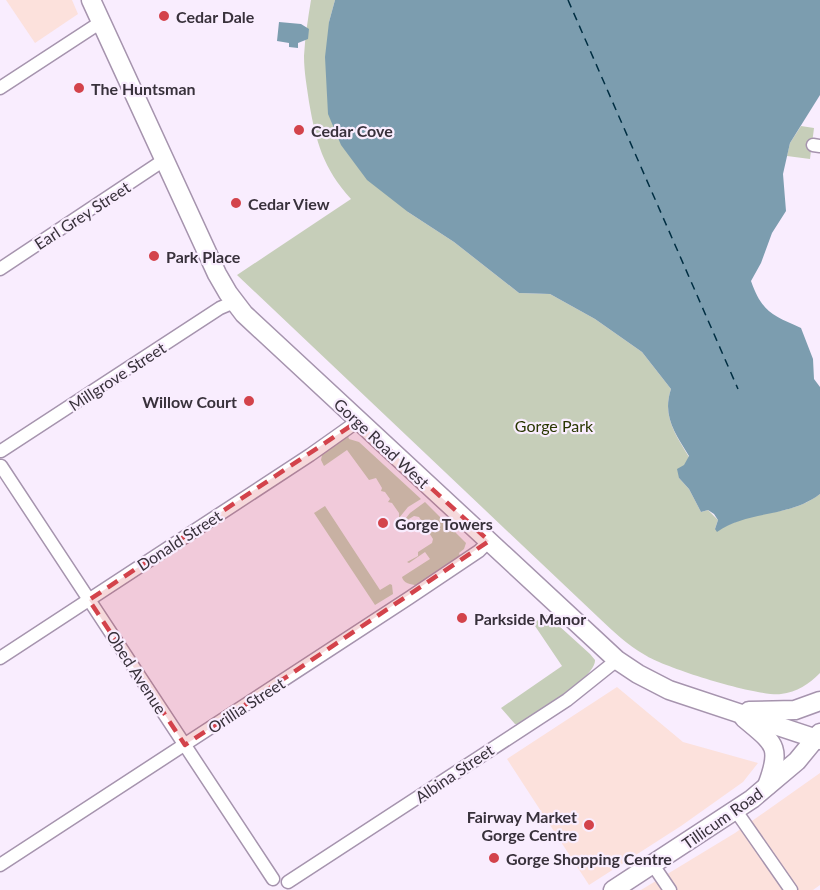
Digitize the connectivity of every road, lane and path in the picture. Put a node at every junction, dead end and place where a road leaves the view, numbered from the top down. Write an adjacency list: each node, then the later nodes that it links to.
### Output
1 (91, 0): 2 (main road, Gorge Road West)
2 (101, 22): 3 (street); 4 (main road, Gorge Road West)
3 (0, 88)
4 (164, 160): 5 (street, Earl Grey Street); 6 (main road, Gorge Road West)
5 (0, 269)
6 (234, 302): 7 (main road, Gorge Road West); 8 (street, Millgrove Street)
7 (358, 421): 10 (main road, Gorge Road West); 11 (street, Donald Street)
8 (1, 451): 9 (street)
9 (0, 466): 11 (street, Obed Avenue)
10 (489, 542): 13 (main road, Gorge Road West); 17 (street, Orillia Street)
11 (89, 600): 12 (street, Donald Street); 17 (street, Obed Avenue)
12 (0, 658)
13 (617, 660): 15 (main road, Gorge Road West); 23 (street, Albina Street)
14 (820, 701): 15 (main road)
15 (735, 711): 16 (main road, Gorge Road West); 18 (main road)
16 (819, 737): 18 (main road, Tillicum Road)
17 (185, 745): 20 (street, Orillia Street); 22 (street, Obed Avenue)
18 (767, 786): 19 (main road, Tillicum Road)
19 (736, 811): 21 (main road, Tillicum Road); 26 (street)
20 (0, 865)
21 (653, 865): 24 (main road, Tillicum Road); 25 (street)
22 (271, 885): 23 (street)
23 (289, 886)
24 (613, 890)
25 (669, 890)
26 (791, 890)

